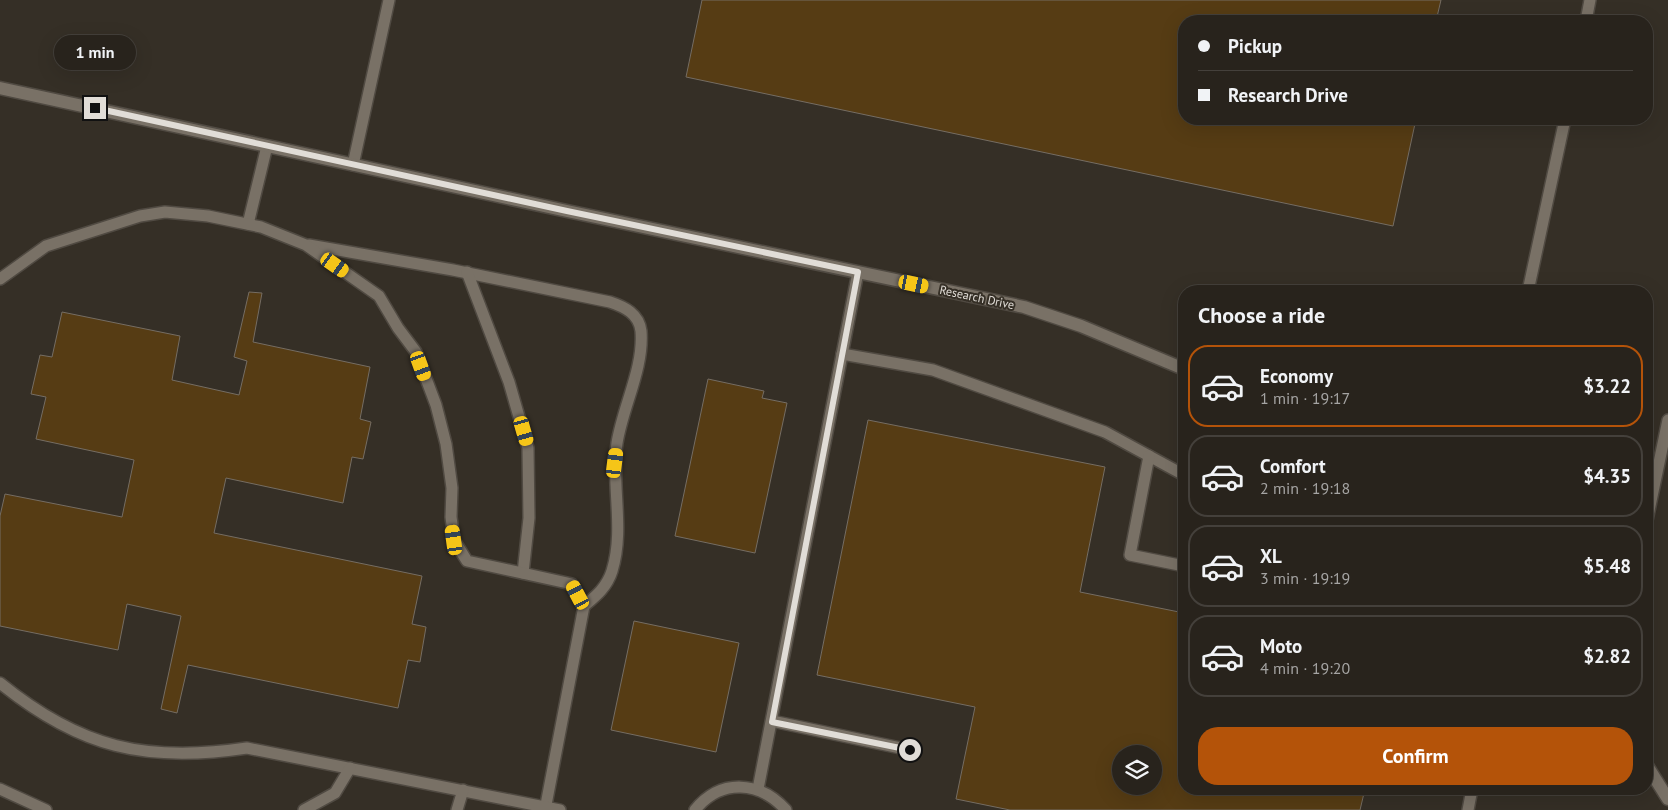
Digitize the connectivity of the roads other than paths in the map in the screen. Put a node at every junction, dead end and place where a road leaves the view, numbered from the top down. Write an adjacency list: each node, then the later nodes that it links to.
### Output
1 (389, 0): 7 (lane)
2 (1590, 0): 3 (lane)
3 (1587, 15)
4 (0, 88): 6 (street, Research Drive)
5 (1564, 125): 13 (lane)
6 (267, 146): 7 (street, Research Drive); 8 (lane)
7 (353, 165): 11 (street, Research Drive)
8 (248, 224): 9 (lane); 12 (lane)
9 (306, 244): 10 (lane); 21 (lane)
10 (467, 272): 21 (lane); 22 (lane)
11 (858, 272): 14 (lane); 15 (street, Research Drive)
12 (0, 279)
13 (1529, 285)
14 (842, 354): 17 (lane); 24 (lane)
15 (1178, 366)
16 (1668, 420): 19 (lane)
17 (1149, 456): 18 (lane); 20 (lane)
18 (1178, 472)
19 (1653, 489)
20 (1178, 565)
21 (523, 573): 22 (lane)
22 (584, 606): 33 (lane)
23 (0, 683): 26 (lane)
24 (772, 722): 25 (lane); 30 (lane)
25 (910, 750)
26 (350, 768): 29 (lane); 35 (lane)
27 (1653, 775): 32 (street)
28 (0, 789): 34 (lane)
29 (463, 790): 33 (lane); 36 (lane)
30 (758, 790): 38 (lane); 39 (lane)
31 (1471, 795): 40 (lane)
32 (1668, 799)
33 (545, 808): 37 (lane)
34 (46, 810)
35 (304, 810)
36 (457, 810)
37 (560, 810)
38 (695, 810)
39 (786, 810)
40 (1468, 810)

